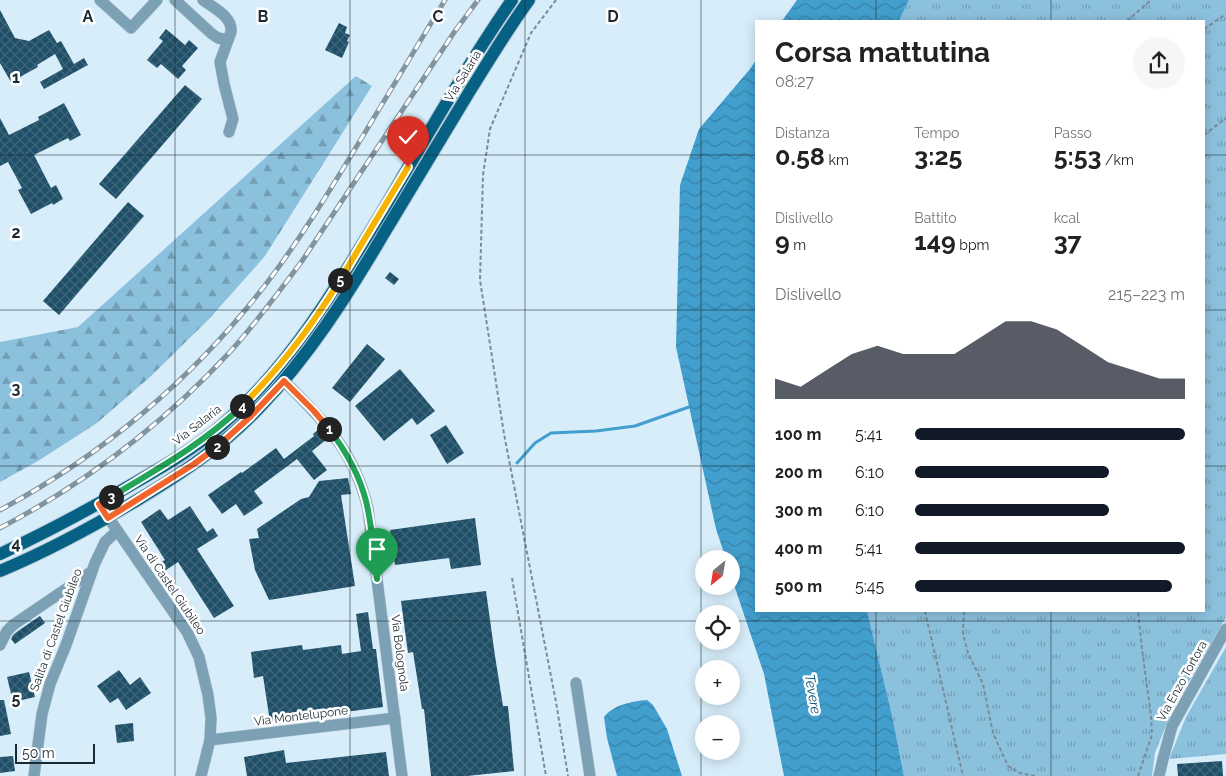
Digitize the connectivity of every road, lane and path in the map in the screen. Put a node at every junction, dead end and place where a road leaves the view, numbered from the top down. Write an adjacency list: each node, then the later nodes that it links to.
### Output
1 (100, 0): 2 (street)
2 (157, 0)
3 (175, 0): 12 (street)
4 (203, 0): 12 (street)
5 (512, 0): 17 (main road, Via Salaria)
6 (529, 0): 16 (main road, Via Salaria)
7 (556, 0): 36 (path)
8 (1151, 0): 10 (path)
9 (1226, 14): 11 (path)
10 (1128, 20)
11 (1205, 28)
12 (228, 40): 14 (street)
13 (1226, 118): 15 (path)
14 (229, 132)
15 (1205, 134)
16 (284, 381): 18 (main road, Via Salaria); 30 (street, Via Bolognola)
17 (99, 504): 18 (street, Via di Castel Giubileo); 20 (main road, Via Salaria)
18 (108, 518): 19 (street, Via di Castel Giubileo); 21 (main road, Via Salaria)
19 (117, 531): 22 (street, Salita di Castel Giubileo); 31 (street, Via di Castel Giubileo)
20 (0, 554)
21 (0, 571)
22 (91, 572): 28 (street); 32 (street, Salita di Castel Giubileo)
23 (512, 578): 35 (path)
24 (925, 612): 38 (path)
25 (964, 612): 39 (path)
26 (1138, 612): 40 (path)
27 (1224, 639): 41 (street, Via Enzo Tortora)
28 (0, 645)
29 (576, 684): 37 (street)
30 (395, 718): 31 (street, Via Montelupone); 34 (street, Via Bolognola)
31 (210, 740): 33 (street, Via di Castel Giubileo)
32 (34, 776)
33 (201, 776)
34 (402, 776)
35 (546, 776)
36 (568, 776)
37 (590, 776)
38 (963, 776)
39 (1035, 776)
40 (1138, 776)
41 (1159, 776)

